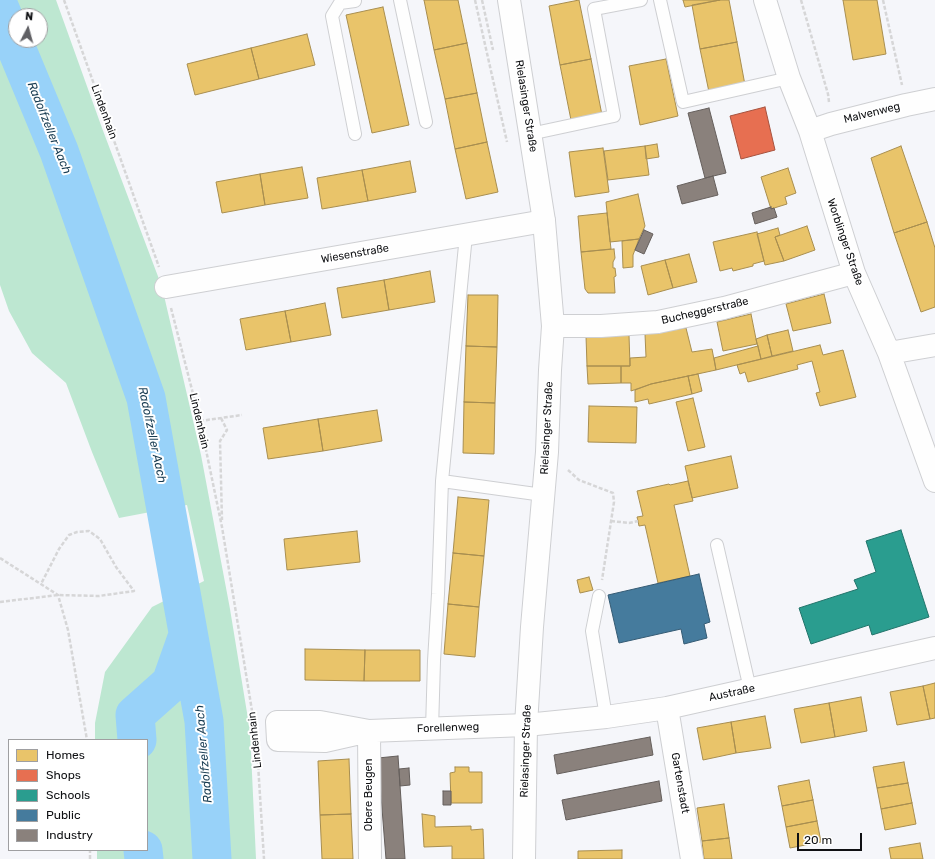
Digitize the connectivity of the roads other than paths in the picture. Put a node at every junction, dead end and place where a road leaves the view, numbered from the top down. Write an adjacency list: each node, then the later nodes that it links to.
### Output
1 (357, 0): 11 (lane)
2 (400, 0): 9 (lane)
3 (509, 0): 12 (street, Rielasinger Straße)
4 (641, 0): 12 (lane)
5 (660, 0): 7 (lane)
6 (765, 0): 7 (street, Worblinger Straße)
7 (789, 78): 10 (street, Worblinger Straße)
8 (935, 99): 10 (street, Malvenweg)
9 (426, 122)
10 (810, 131): 15 (street, Worblinger Straße)
11 (355, 134)
12 (530, 134): 13 (street, Rielasinger Straße)
13 (544, 221): 14 (street, Wiesenstraße); 17 (street, Rielasinger Straße)
14 (466, 235): 16 (street, Wiesenstraße); 20 (lane)
15 (854, 273): 17 (street, Bucheggerstraße); 19 (street, Worblinger Straße)
16 (166, 287)
17 (553, 326): 22 (street, Rielasinger Straße)
18 (935, 344): 19 (street)
19 (889, 353): 21 (street, Worblinger Straße)
20 (442, 481): 22 (lane); 30 (lane)
21 (935, 481)
22 (543, 495): 29 (street, Rielasinger Straße)
23 (717, 545): 26 (lane)
24 (599, 596): 28 (lane)
25 (935, 648): 26 (street, Austraße)
26 (750, 689): 27 (street, Austraße)
27 (667, 708): 28 (street, Austraße); 34 (street, Gartenstadt)
28 (606, 717): 29 (street, Austraße)
29 (526, 725): 30 (street, Forellenweg); 33 (street, Rielasinger Straße)
30 (432, 729): 31 (street, Forellenweg)
31 (369, 731): 32 (street, Obere Beugen)
32 (370, 859)
33 (524, 859)
34 (692, 859)

